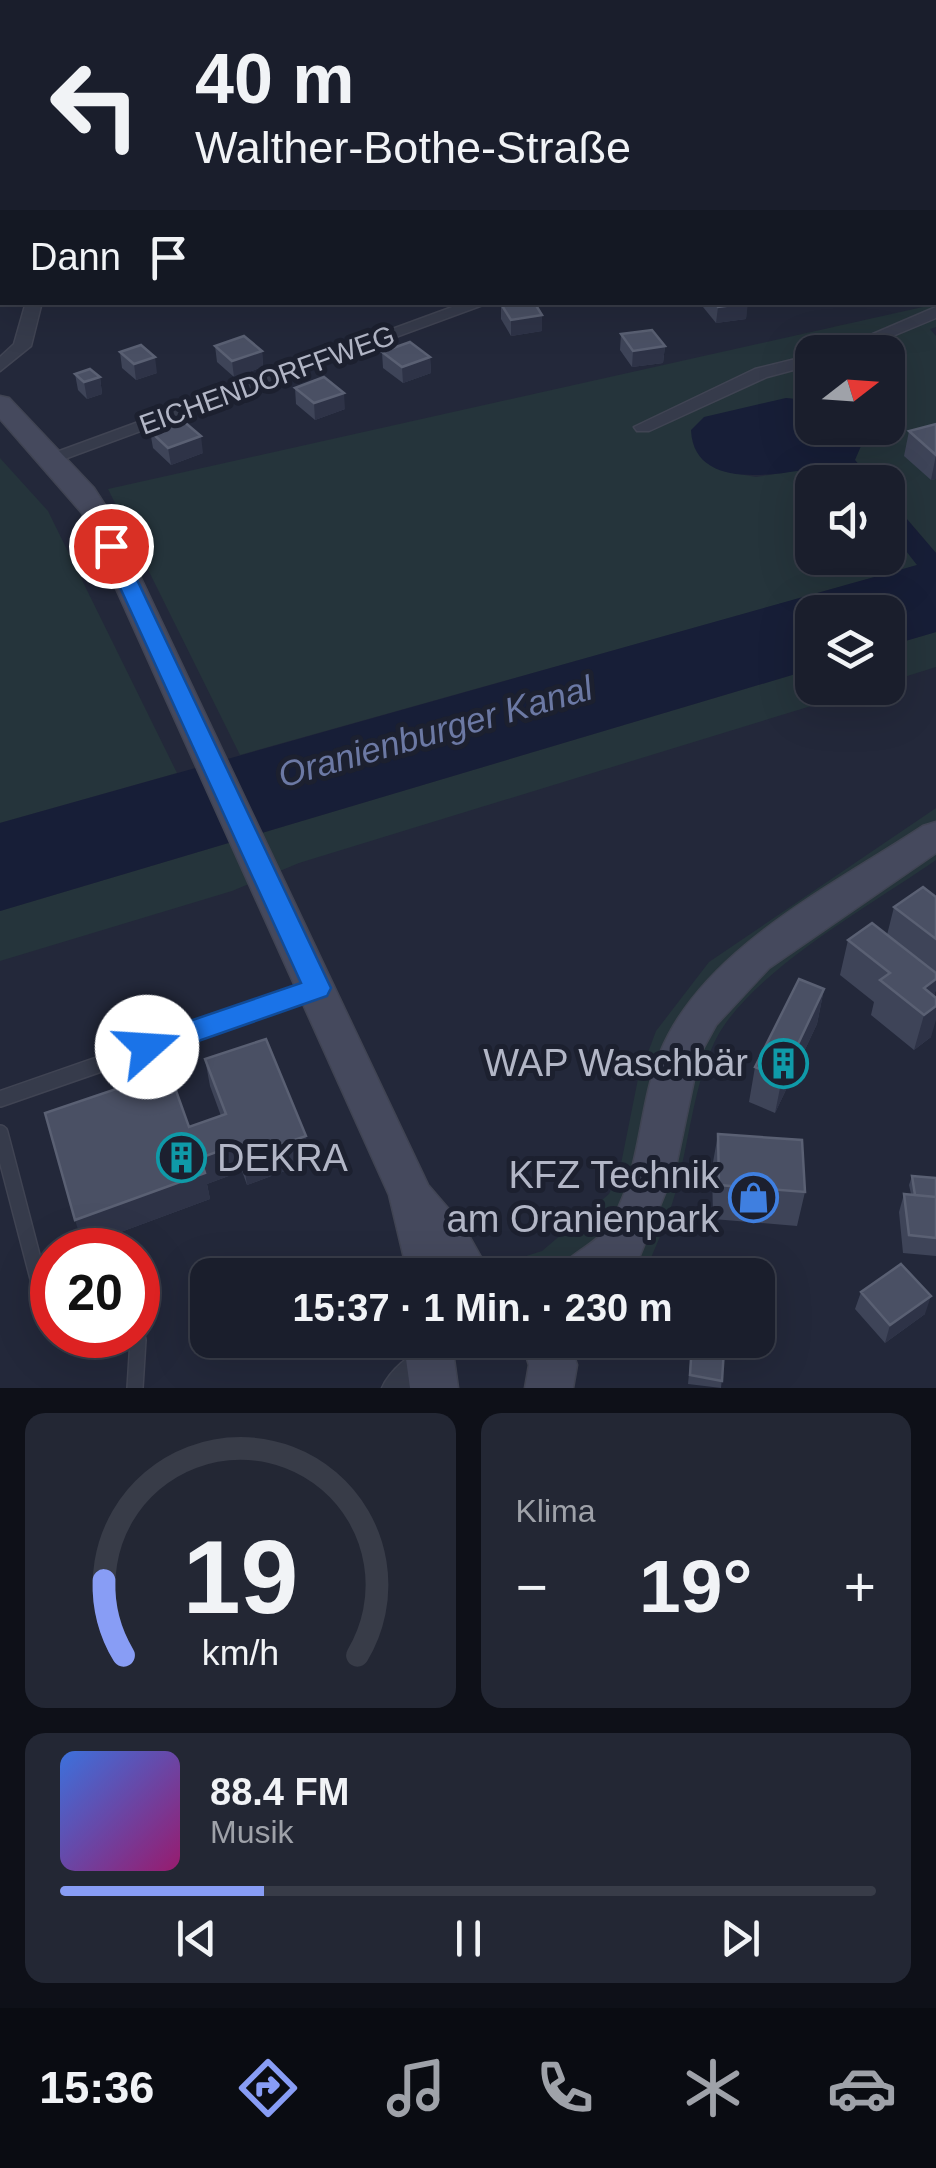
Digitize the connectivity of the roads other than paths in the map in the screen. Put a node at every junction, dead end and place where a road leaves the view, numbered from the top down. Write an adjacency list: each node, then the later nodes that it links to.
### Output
1 (33, 305): 6 (street)
2 (454, 307): 9 (street, EICHENDORFFWEG)
3 (936, 312): 4 (street)
4 (878, 335)
5 (795, 365): 8 (street)
6 (0, 366)
7 (0, 404): 9 (street)
8 (643, 427)
9 (52, 457): 11 (street)
10 (936, 835): 18 (street)
11 (317, 988): 12 (lane); 14 (street)
12 (0, 1099)
13 (0, 1133): 15 (lane)
14 (410, 1195): 16 (street); 17 (street)
15 (30, 1248)
16 (427, 1258)
17 (458, 1258)
18 (615, 1258)
19 (137, 1358): 20 (lane)
20 (135, 1388)

